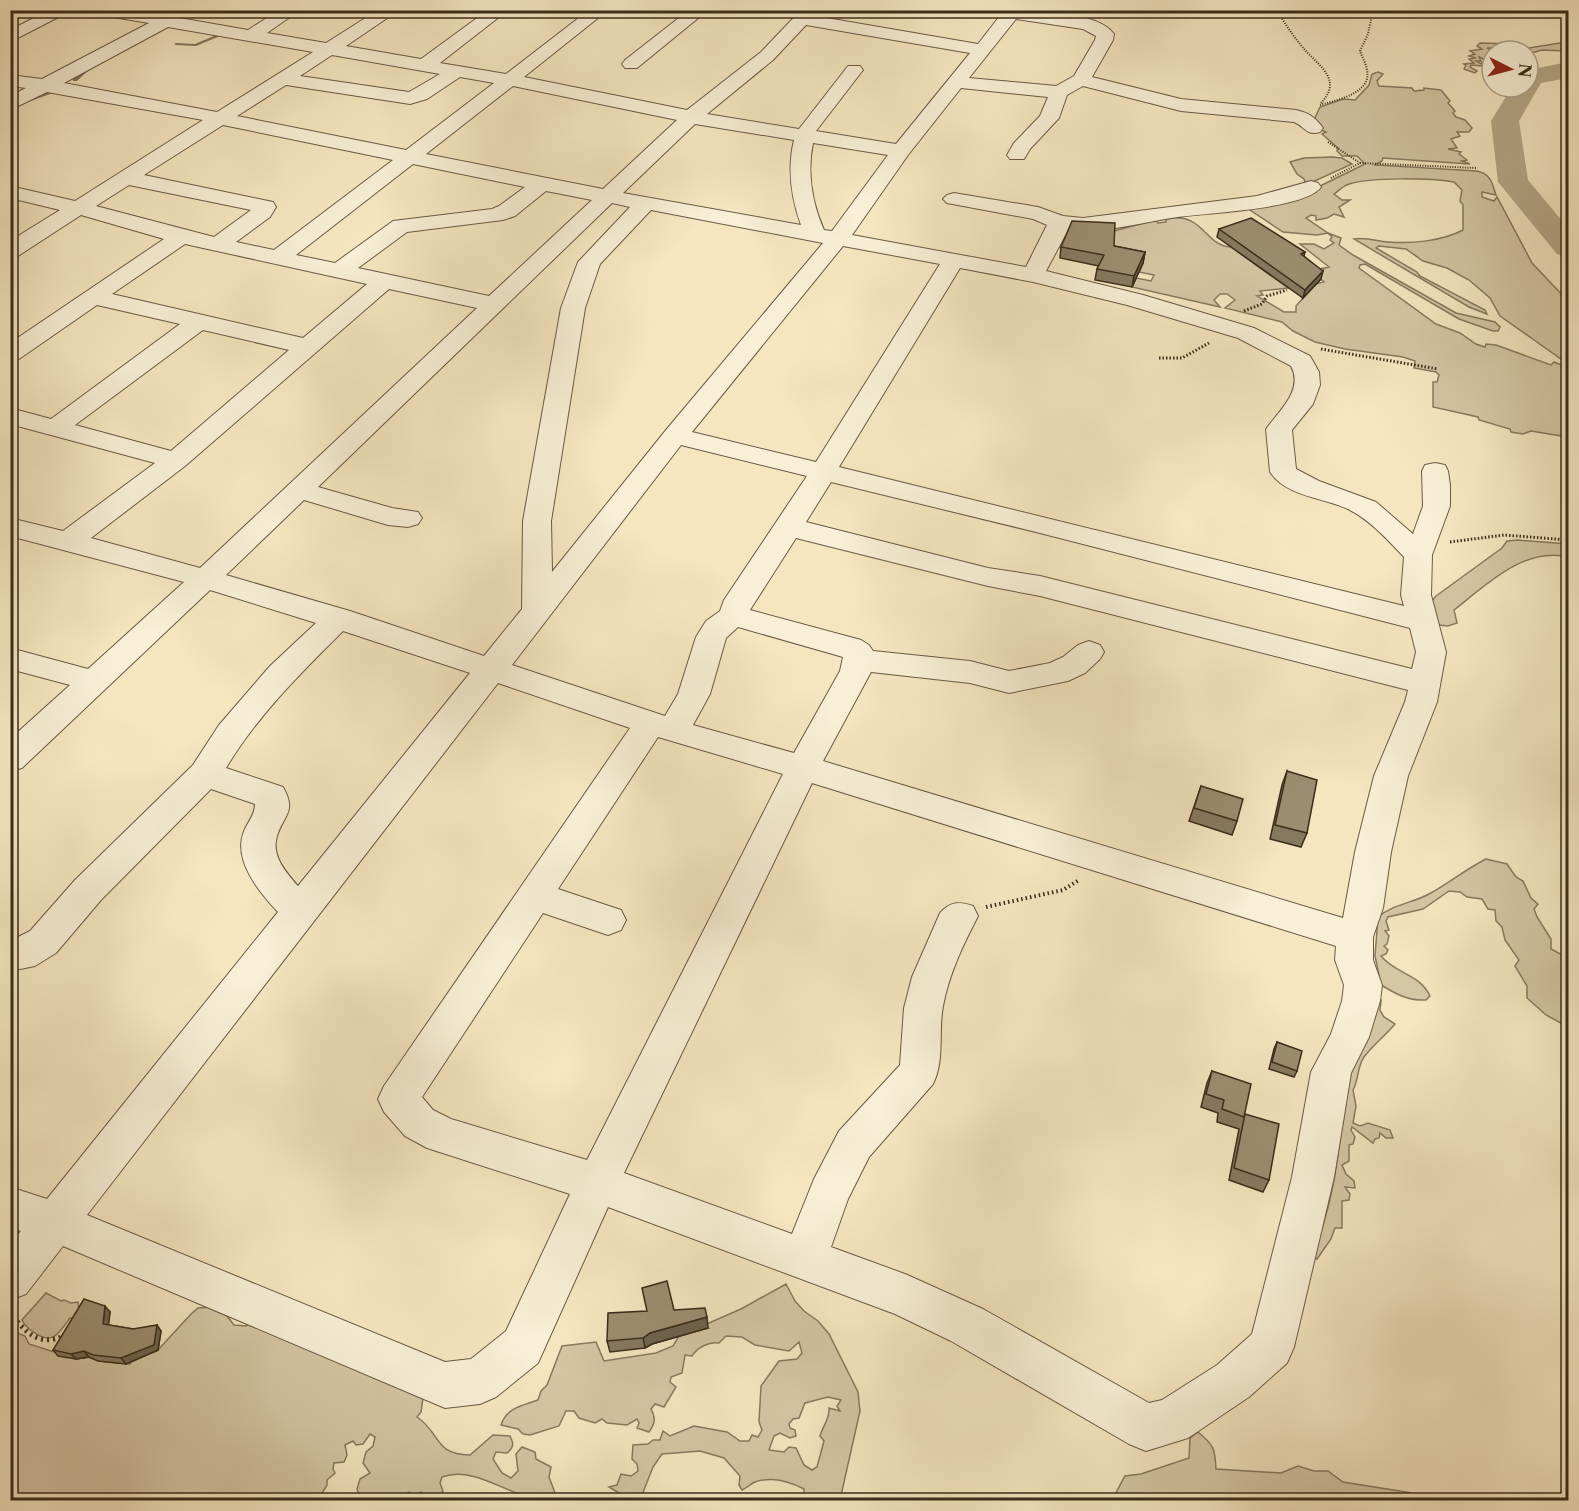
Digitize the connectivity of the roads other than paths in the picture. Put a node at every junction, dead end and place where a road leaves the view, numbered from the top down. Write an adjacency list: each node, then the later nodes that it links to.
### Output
1 (64, 10): 14 (street)
2 (102, 10): 12 (street)
3 (292, 10): 13 (street)
4 (391, 10): 15 (street)
5 (501, 10): 18 (street)
6 (600, 10): 23 (street)
7 (991, 10): 9 (street)
8 (675, 12): 10 (street)
9 (1012, 12): 16 (street); 24 (street)
10 (697, 13): 17 (street)
11 (806, 15): 16 (street); 29 (street)
12 (166, 21): 13 (street); 26 (street)
13 (252, 35): 15 (street)
14 (10, 38)
15 (332, 49): 18 (street); 21 (street)
16 (982, 50): 25 (street)
17 (631, 64)
18 (425, 65): 19 (street)
19 (457, 70): 21 (street); 23 (street)
20 (854, 70): 32 (street)
21 (286, 79): 30 (street)
22 (10, 80): 26 (street)
23 (510, 80): 29 (street); 35 (street)
24 (1081, 80): 27 (street); 31 (street)
25 (957, 82): 27 (street); 33 (street)
26 (45, 85): 28 (street); 30 (street)
27 (1059, 92): 34 (street)
28 (10, 104)
29 (691, 117): 32 (street); 40 (street)
30 (221, 119): 35 (street); 36 (street)
31 (1313, 128)
32 (804, 135): 33 (street); 46 (street)
33 (901, 151): 46 (street)
34 (1017, 155)
35 (406, 157): 37 (street); 49 (street)
36 (127, 178): 43 (street); 47 (street)
37 (542, 184): 40 (street); 51 (street)
38 (1311, 187): 44 (street)
39 (10, 192): 43 (street)
40 (609, 196): 42 (street); 55 (street)
41 (954, 199): 44 (street)
42 (646, 203): 46 (street); 72 (street)
43 (79, 208): 45 (street); 48 (street)
44 (1058, 222): 52 (street)
45 (181, 237): 47 (street); 54 (street)
46 (826, 238): 50 (street); 61 (street)
47 (218, 245): 49 (street)
48 (10, 251)
49 (278, 258): 51 (street)
50 (953, 261): 52 (street); 64 (street)
51 (339, 272): 53 (street)
52 (1033, 275): 70 (street)
53 (384, 281): 55 (street); 57 (street)
54 (94, 297): 56 (street); 58 (street)
55 (493, 304): 65 (street)
56 (199, 321): 57 (street); 60 (street)
57 (308, 347): 62 (street)
58 (10, 354)
59 (10, 416): 60 (street)
60 (55, 428): 62 (street)
61 (675, 436): 64 (street); 72 (street)
62 (176, 460): 69 (street)
63 (1435, 471): 70 (street)
64 (823, 472): 68 (street); 75 (street)
65 (298, 490): 66 (street); 71 (street)
66 (408, 518)
67 (10, 527): 69 (street)
68 (789, 527): 73 (street); 81 (street)
69 (69, 541): 71 (street)
70 (1419, 551): 75 (street)
71 (204, 580): 74 (street); 80 (street)
72 (537, 610): 79 (street)
73 (735, 616): 78 (street); 82 (street)
74 (339, 618): 79 (street); 85 (street)
75 (1422, 621): 81 (street)
76 (1089, 652): 78 (street)
77 (10, 658): 80 (street)
78 (859, 660): 84 (street)
79 (493, 668): 82 (street); 87 (street)
80 (93, 681): 83 (street)
81 (1425, 683): 90 (street)
82 (662, 726): 84 (street); 86 (street)
83 (10, 759)
84 (803, 767): 90 (street); 92 (street)
85 (205, 774): 87 (street); 91 (street)
86 (535, 896): 89 (street); 92 (street)
87 (300, 913): 94 (street)
88 (960, 916): 95 (street)
89 (608, 920)
90 (1355, 937): 95 (street)
91 (10, 956)
92 (597, 1183): 94 (street); 95 (street)
93 (10, 1206): 94 (street)
94 (55, 1222): 96 (street)
95 (805, 1258)
96 (10, 1280)

